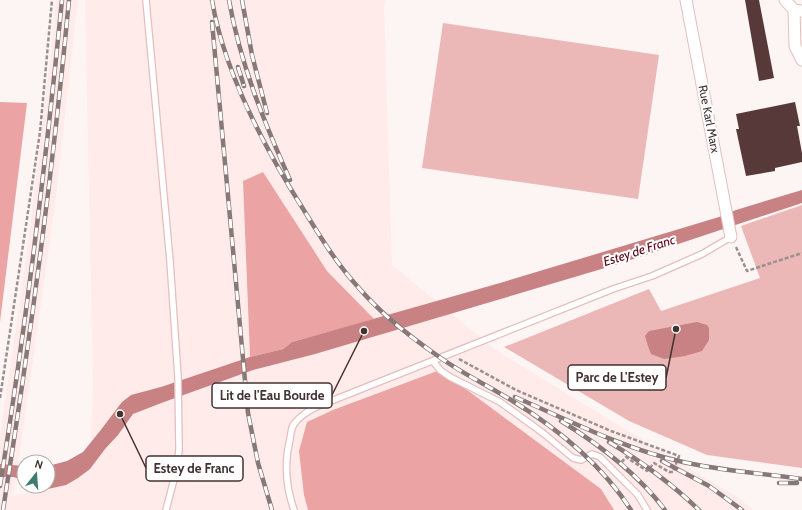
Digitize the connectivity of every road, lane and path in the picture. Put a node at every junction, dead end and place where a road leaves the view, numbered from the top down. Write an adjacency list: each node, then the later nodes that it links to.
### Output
1 (52, 0): 11 (path)
2 (146, 0): 13 (lane)
3 (686, 0): 7 (street, Rue Karl Marx)
4 (785, 0): 5 (street)
5 (798, 11): 6 (street)
6 (802, 60)
7 (731, 232): 8 (path); 9 (lane)
8 (802, 253)
9 (451, 354): 10 (lane); 12 (path)
10 (433, 361): 12 (lane); 14 (lane)
11 (0, 398)
12 (614, 471): 15 (lane)
13 (166, 510)
14 (294, 510)
15 (647, 510)

